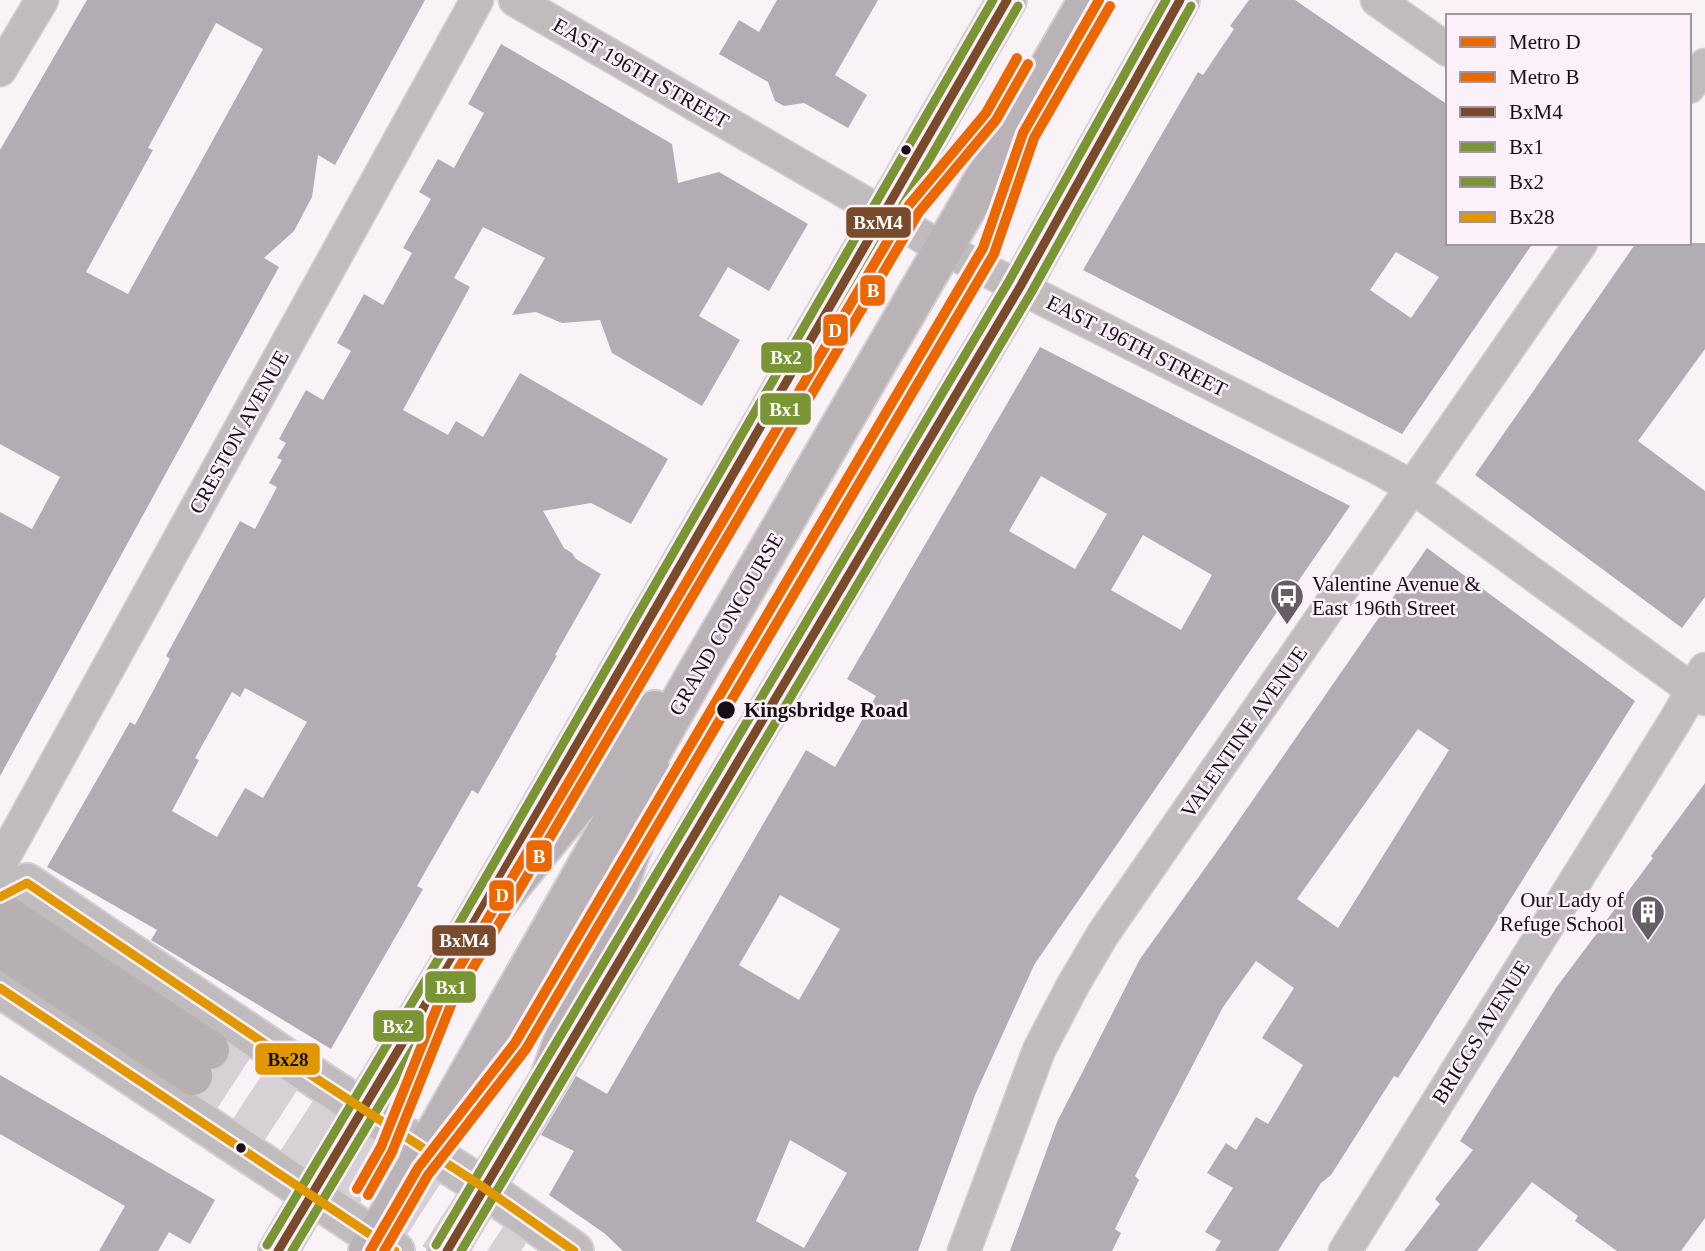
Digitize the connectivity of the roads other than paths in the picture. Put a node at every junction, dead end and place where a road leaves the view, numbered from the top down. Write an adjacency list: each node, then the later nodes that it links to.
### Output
1 (42, 0): 10 (street)
2 (477, 0): 20 (street, CRESTON AVENUE)
3 (515, 0): 12 (street, EAST 196TH STREET)
4 (1007, 0): 12 (street)
5 (1088, 0): 14 (main road, GRAND CONCOURSE)
6 (1180, 0): 15 (street)
7 (1377, 0): 8 (street)
8 (1446, 49)
9 (1705, 65): 11 (street)
10 (0, 69)
11 (1691, 84)
12 (883, 215): 14 (street, EAST 196TH STREET); 24 (street)
13 (1580, 245): 16 (street, VALENTINE AVENUE)
14 (944, 249): 15 (street, EAST 196TH STREET); 17 (main road, GRAND CONCOURSE)
15 (1020, 286): 16 (street, EAST 196TH STREET); 26 (street)
16 (1414, 488): 19 (street, EAST 196TH STREET); 35 (street, VALENTINE AVENUE)
17 (725, 625): 18 (main road, GRAND CONCOURSE); 24 (main road)
18 (693, 679): 26 (main road); 28 (main road, GRAND CONCOURSE)
19 (1701, 687): 36 (street, BRIGGS AVENUE)
20 (0, 864)
21 (0, 897): 27 (street)
22 (0, 915): 23 (main road)
23 (0, 948)
24 (457, 951): 27 (street)
25 (0, 988): 30 (street)
26 (551, 1074): 29 (street)
27 (361, 1108): 28 (street); 30 (street)
28 (426, 1150): 29 (street); 31 (main road, GRAND CONCOURSE)
29 (483, 1187): 33 (street); 34 (street)
30 (310, 1196): 31 (street); 32 (street)
31 (379, 1247)
32 (278, 1251)
33 (447, 1251)
34 (574, 1251)
35 (964, 1251)
36 (1345, 1251)

